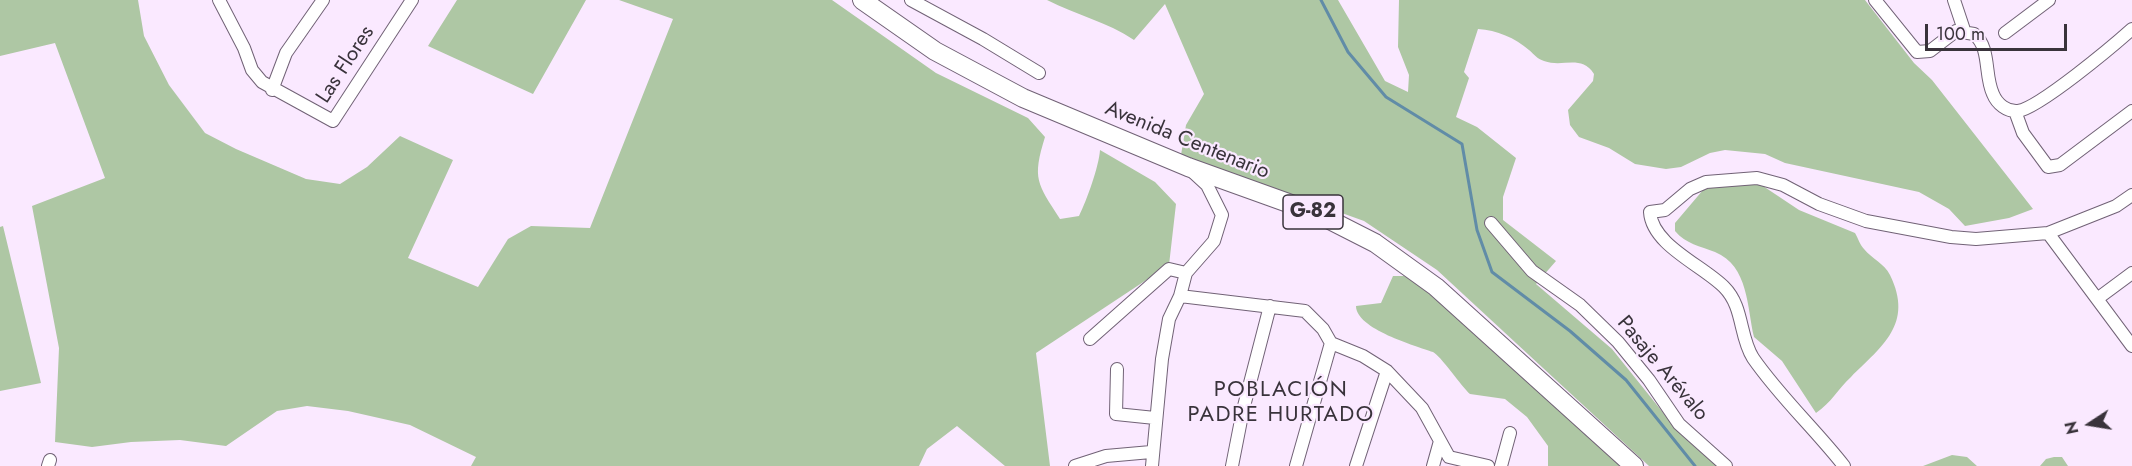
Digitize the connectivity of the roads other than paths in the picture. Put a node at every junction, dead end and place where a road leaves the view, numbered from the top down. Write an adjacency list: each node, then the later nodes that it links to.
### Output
1 (219, 0): 13 (street)
2 (323, 0): 13 (street)
3 (412, 0): 13 (street, Las Flores)
4 (862, 0): 16 (main road, Avenida Centenario / G-82)
5 (911, 0): 12 (street)
6 (1875, 0): 10 (street)
7 (1954, 0): 10 (street)
8 (2049, 0): 11 (street)
9 (2132, 29): 14 (street)
10 (1964, 30): 14 (street)
11 (2005, 33)
12 (1039, 73)
13 (272, 90)
14 (2015, 111): 15 (street)
15 (2132, 111)
16 (1188, 167): 20 (street); 42 (main road, Avenida Centenario / G-82)
17 (2132, 195): 19 (street)
18 (1491, 224): 43 (street, Pasaje Arévalo)
19 (2048, 233): 23 (street); 44 (street)
20 (1186, 273): 22 (street); 25 (street)
21 (2132, 273): 23 (street)
22 (1180, 296): 24 (street); 30 (street)
23 (2097, 298): 27 (street)
24 (1270, 306): 26 (street); 36 (street)
25 (1090, 339)
26 (1331, 343): 29 (street); 37 (street)
27 (2132, 346)
28 (1118, 369): 30 (street)
29 (1387, 371): 32 (street); 38 (street)
30 (1155, 418): 33 (street)
31 (1510, 433): 41 (street)
32 (1440, 441): 39 (street); 40 (street)
33 (1151, 452): 34 (street); 35 (street)
34 (1075, 466)
35 (1152, 466)
36 (1232, 466)
37 (1296, 466)
38 (1356, 466)
39 (1433, 466)
40 (1488, 466)
41 (1501, 466)
42 (1634, 466)
43 (1726, 466)
44 (1844, 466)

